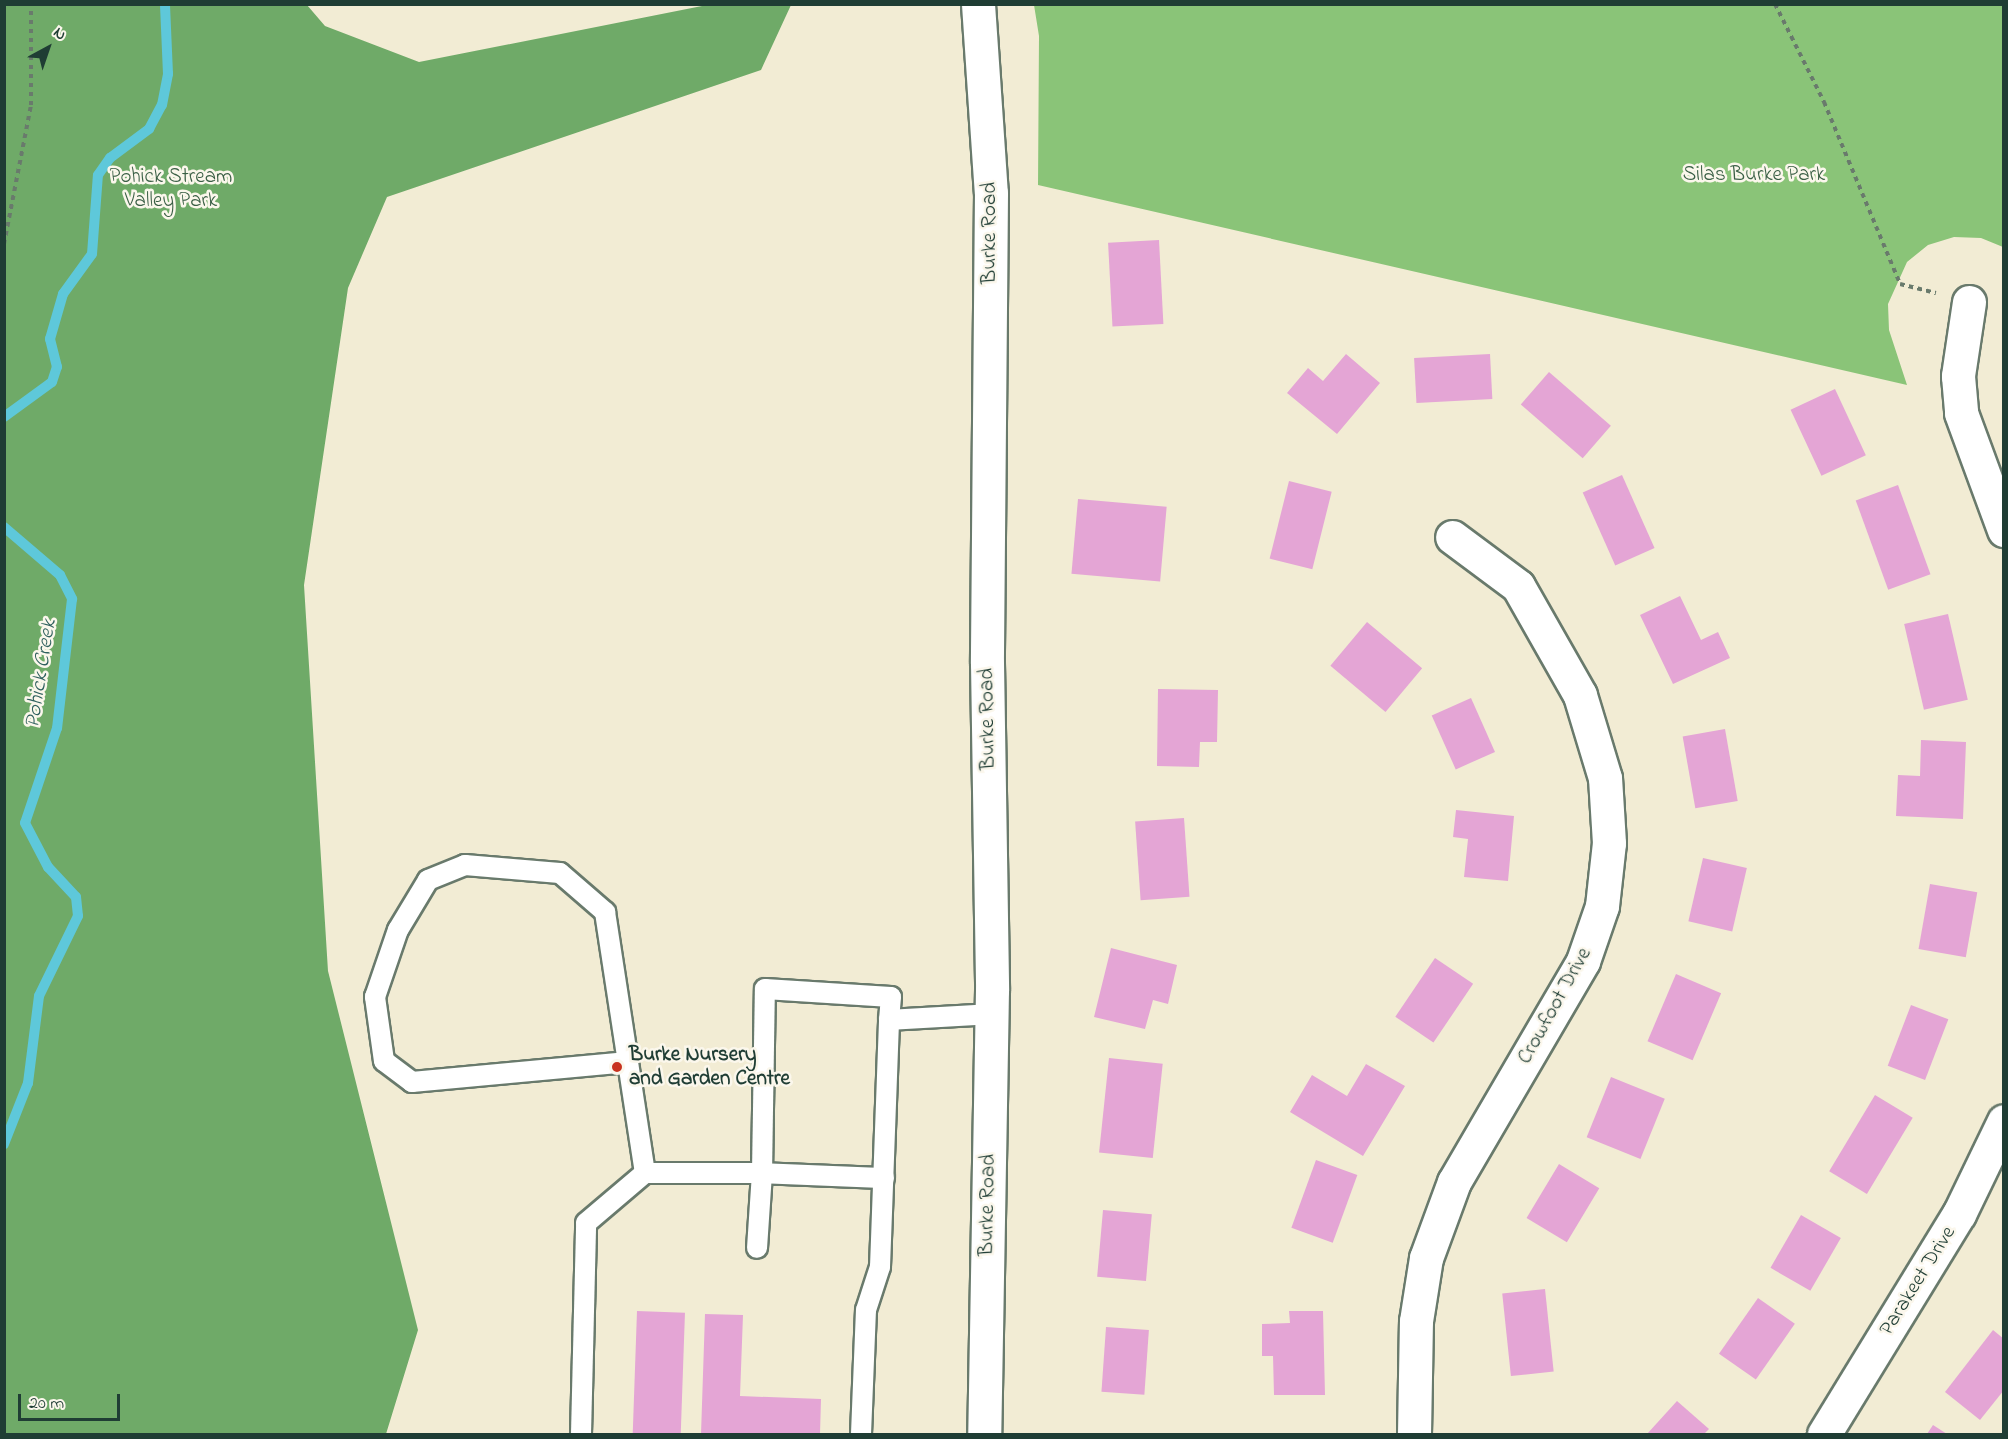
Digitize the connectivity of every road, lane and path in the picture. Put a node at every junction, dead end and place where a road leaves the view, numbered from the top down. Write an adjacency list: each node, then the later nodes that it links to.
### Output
1 (31, 4): 4 (path)
2 (978, 4): 9 (street, Burke Road)
3 (1775, 4): 5 (path)
4 (4, 244)
5 (1899, 284)
6 (1969, 302): 7 (street)
7 (2004, 530)
8 (1452, 537): 20 (street, Crowfoot Drive)
9 (992, 1014): 10 (lane); 19 (street, Burke Road)
10 (890, 1020): 14 (lane); 15 (lane)
11 (627, 1062): 11 (lane); 13 (lane)
12 (2004, 1121): 21 (street, Parakeet Drive)
13 (645, 1173): 14 (lane); 17 (lane)
14 (762, 1173): 15 (lane); 16 (lane)
15 (884, 1178): 18 (lane)
16 (757, 1248)
17 (581, 1434)
18 (861, 1434)
19 (984, 1434)
20 (1414, 1434)
21 (1824, 1434)

